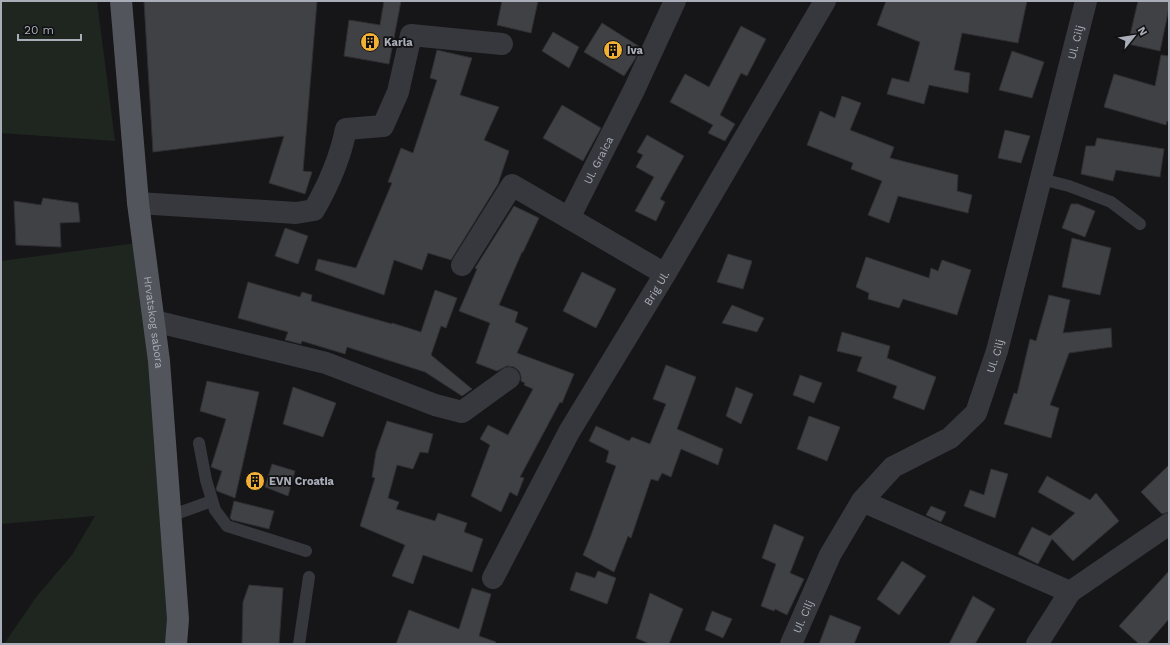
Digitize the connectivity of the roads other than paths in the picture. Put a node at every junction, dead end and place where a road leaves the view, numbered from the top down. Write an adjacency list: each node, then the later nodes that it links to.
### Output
1 (121, 1): 7 (main road, Hrvatskog sabora)
2 (675, 1): 8 (street, Ul. Graica)
3 (825, 1): 11 (street, Brig Ul.)
4 (1086, 1): 6 (street, Ul. Cilj)
5 (502, 44): 7 (street)
6 (1040, 179): 9 (lane); 16 (street, Ul. Cilj)
7 (138, 203): 12 (main road, Hrvatskog sabora)
8 (569, 218): 10 (street); 11 (street)
9 (1140, 224)
10 (462, 265)
11 (666, 274): 21 (street, Brig Ul.)
12 (154, 321): 13 (street); 17 (main road, Hrvatskog sabora)
13 (509, 378)
14 (199, 443): 15 (lane)
15 (212, 501): 17 (lane); 19 (lane)
16 (862, 501): 22 (street); 25 (street, Ul. Cilj)
17 (170, 516): 23 (main road, Hrvatskog sabora)
18 (1169, 524): 22 (street)
19 (306, 551)
20 (309, 577): 24 (lane)
21 (493, 578)
22 (1070, 592): 26 (street)
23 (176, 644)
24 (299, 644)
25 (791, 644)
26 (1037, 644)

